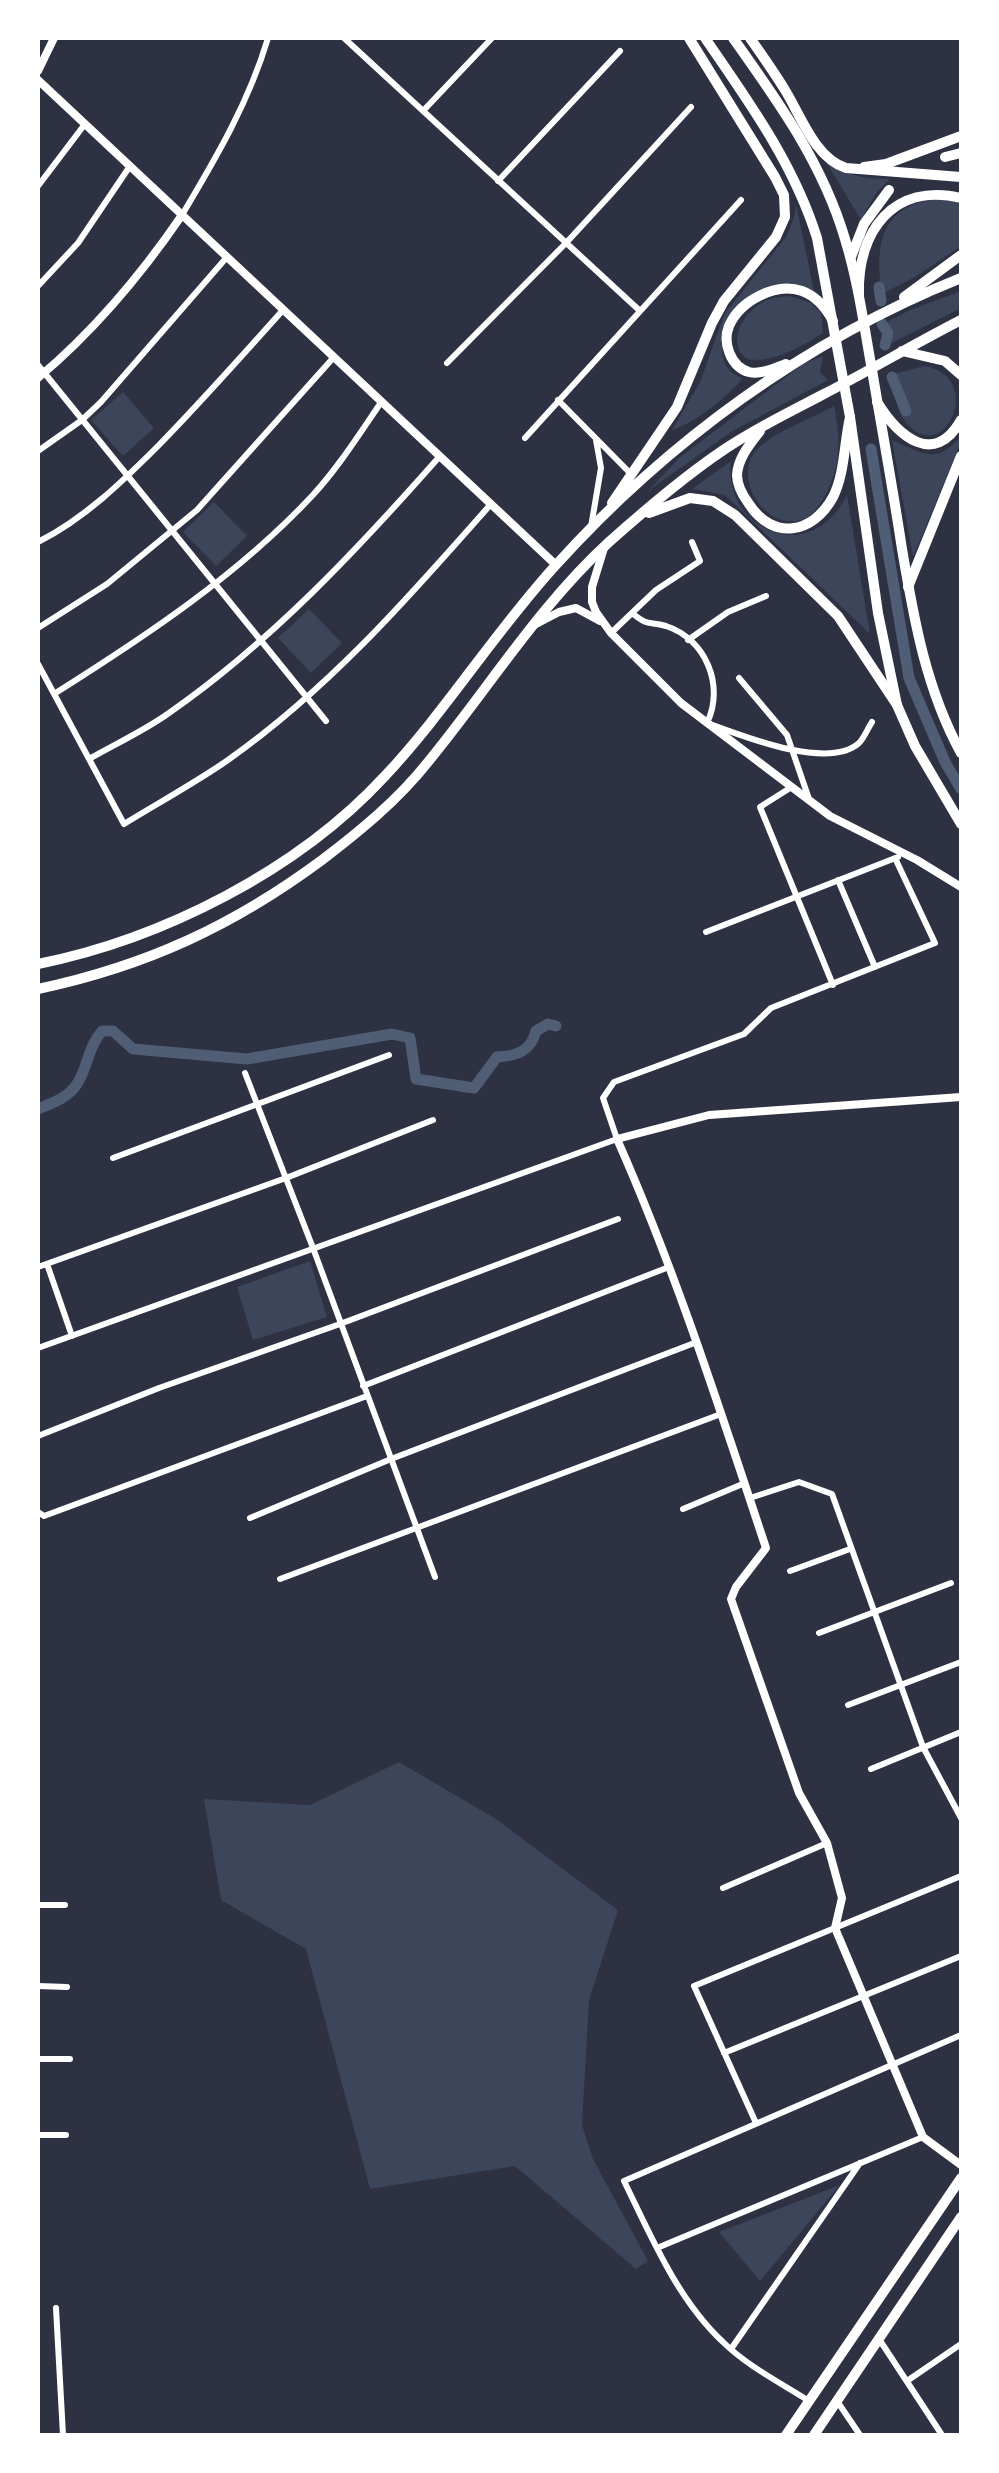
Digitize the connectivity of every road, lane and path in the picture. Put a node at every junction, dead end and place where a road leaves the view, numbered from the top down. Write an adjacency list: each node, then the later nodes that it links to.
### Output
1 (54, 38): 12 (street)
2 (268, 38): 28 (street)
3 (344, 38): 10 (street)
4 (357, 38): 10 (street)
5 (492, 38): 15 (street)
6 (689, 38): 60 (main road)
7 (705, 38): 40 (main road)
8 (733, 38): 32 (main road)
9 (750, 38): 21 (main road)
10 (351, 45): 15 (street)
11 (620, 51): 23 (street)
12 (38, 71)
13 (38, 80): 16 (street)
14 (691, 107): 29 (street)
15 (423, 111): 23 (street)
16 (85, 124): 20 (street); 24 (street)
17 (961, 136): 21 (main road)
18 (961, 153): 19 (main road)
19 (945, 157)
20 (130, 166): 28 (street); 34 (street)
21 (846, 168): 22 (main road)
22 (961, 177)
23 (498, 181): 29 (street)
24 (38, 186)
25 (889, 190): 32 (main road)
26 (961, 198): 35 (main road)
27 (741, 200): 37 (street)
28 (182, 215): 31 (street); 46 (street)
29 (566, 243): 37 (street); 44 (street)
30 (961, 255): 38 (main road)
31 (227, 257): 36 (street); 53 (street)
32 (850, 259): 35 (main road)
33 (961, 278): 38 (main road)
34 (38, 286)
35 (859, 294): 50 (main road)
36 (283, 310): 43 (street); 61 (street)
37 (639, 310): 48 (street)
38 (886, 310): 42 (main road)
39 (961, 320): 41 (main road)
40 (833, 321): 42 (main road); 51 (main road)
41 (900, 351): 47 (main road); 52 (main road)
42 (809, 354): 64 (main road)
43 (334, 357): 49 (street); 65 (street)
44 (447, 363)
45 (38, 365): 46 (street)
46 (41, 375): 53 (street)
47 (961, 375)
48 (558, 400): 55 (street); 56 (street)
49 (382, 401): 58 (street); 70 (street)
50 (877, 402): 54 (main road); 71 (main road)
51 (850, 417): 52 (main road); 84 (main road)
52 (774, 418): 63 (main road)
53 (82, 420): 57 (street); 61 (street)
54 (961, 420)
55 (595, 436): 60 (street); 64 (street)
56 (525, 438)
57 (38, 451)
58 (440, 456): 62 (street); 79 (street)
59 (960, 464): 71 (main road)
60 (631, 474): 64 (main road)
61 (128, 476): 65 (street); 66 (street)
62 (491, 504): 69 (street); 83 (street)
63 (624, 529): 68 (main road); 84 (main road)
64 (590, 530): 69 (main road)
65 (173, 532): 70 (street); 76 (street)
66 (38, 542)
67 (692, 542): 73 (street)
68 (604, 547): 74 (street); 75 (main road)
69 (556, 565): 100 (main road)
70 (215, 584): 79 (street); 82 (street)
71 (908, 587): 89 (main road)
72 (766, 596): 78 (street)
73 (632, 613): 77 (street); 78 (street)
74 (601, 621): 75 (street); 77 (street)
75 (534, 625): 103 (main road)
76 (38, 628)
77 (611, 633): 87 (street)
78 (688, 640): 87 (street)
79 (261, 641): 83 (street); 90 (street)
80 (38, 664): 82 (street)
81 (739, 678): 88 (street)
82 (54, 694): 90 (street)
83 (307, 697): 85 (street); 90 (street)
84 (897, 705): 93 (main road)
85 (326, 721)
86 (872, 722): 88 (street)
87 (707, 723): 88 (street); 91 (street)
88 (793, 749): 92 (street)
89 (961, 753)
90 (89, 759)
91 (790, 788): 92 (street); 98 (street)
92 (810, 802): 94 (street)
93 (961, 824)
94 (905, 854): 95 (street); 97 (street)
95 (895, 858): 96 (street); 101 (street)
96 (838, 880): 98 (street); 101 (street)
97 (961, 887)
98 (797, 897): 99 (street); 102 (street)
99 (706, 932)
100 (38, 964)
101 (875, 967): 102 (street)
102 (833, 985): 109 (street)
103 (38, 989)
104 (389, 1055): 107 (street)
105 (245, 1073): 107 (street)
106 (961, 1097): 109 (street)
107 (257, 1104): 110 (street); 111 (street)
108 (433, 1120): 111 (street)
109 (617, 1139): 113 (street); 116 (street)
110 (113, 1158)
111 (286, 1178): 113 (street); 114 (street)
112 (618, 1219): 117 (street)
113 (313, 1248): 117 (street); 118 (street)
114 (47, 1264): 115 (street); 118 (street)
115 (38, 1267)
116 (669, 1267): 119 (street); 121 (street)
117 (340, 1324): 121 (street); 124 (street)
118 (72, 1336): 120 (street)
119 (697, 1342): 123 (street); 125 (street)
120 (38, 1348)
121 (363, 1386): 122 (street)
122 (367, 1396): 125 (street); 129 (street)
123 (721, 1414): 126 (street); 131 (street)
124 (38, 1436)
125 (391, 1459): 130 (street); 131 (street)
126 (745, 1483): 127 (street); 128 (street)
127 (750, 1498): 132 (street); 146 (street)
128 (683, 1509)
129 (41, 1514)
130 (250, 1518)
131 (417, 1529): 134 (street); 135 (street)
132 (850, 1549): 133 (street); 137 (street)
133 (790, 1571)
134 (435, 1577)
135 (280, 1579)
136 (951, 1583): 137 (street)
137 (874, 1612): 138 (street); 140 (street)
138 (819, 1633)
139 (961, 1662): 140 (street)
140 (900, 1685): 141 (street); 143 (street)
141 (848, 1705)
142 (961, 1732): 143 (street)
143 (923, 1747): 144 (street); 145 (street)
144 (871, 1769)
145 (961, 1818)
146 (827, 1843): 148 (street); 151 (street)
147 (961, 1876): 151 (street)
148 (723, 1888)
149 (38, 1905): 150 (street)
150 (65, 1905)
151 (835, 1928): 155 (street); 157 (street)
152 (961, 1956): 155 (street)
153 (38, 1986): 154 (street)
154 (67, 1987)
155 (864, 1996): 157 (street); 160 (street)
156 (961, 2035): 160 (street)
157 (724, 2053): 161 (street)
158 (38, 2059): 159 (street)
159 (70, 2059)
160 (893, 2064): 161 (street); 164 (street)
161 (756, 2123): 169 (street)
162 (38, 2135): 163 (street)
163 (66, 2135)
164 (923, 2137): 165 (street); 166 (street)
165 (860, 2163): 169 (street); 173 (street)
166 (961, 2165)
167 (961, 2178): 175 (main road)
168 (961, 2217): 171 (main road)
169 (657, 2248): 173 (street)
170 (56, 2308): 177 (street)
171 (879, 2339): 174 (street); 176 (main road)
172 (961, 2344): 174 (street)
173 (731, 2349): 175 (street)
174 (907, 2381): 181 (street)
175 (809, 2401): 178 (main road)
176 (837, 2401): 179 (main road); 180 (street)
177 (63, 2435)
178 (786, 2435)
179 (814, 2435)
180 (860, 2435)
181 (942, 2435)

